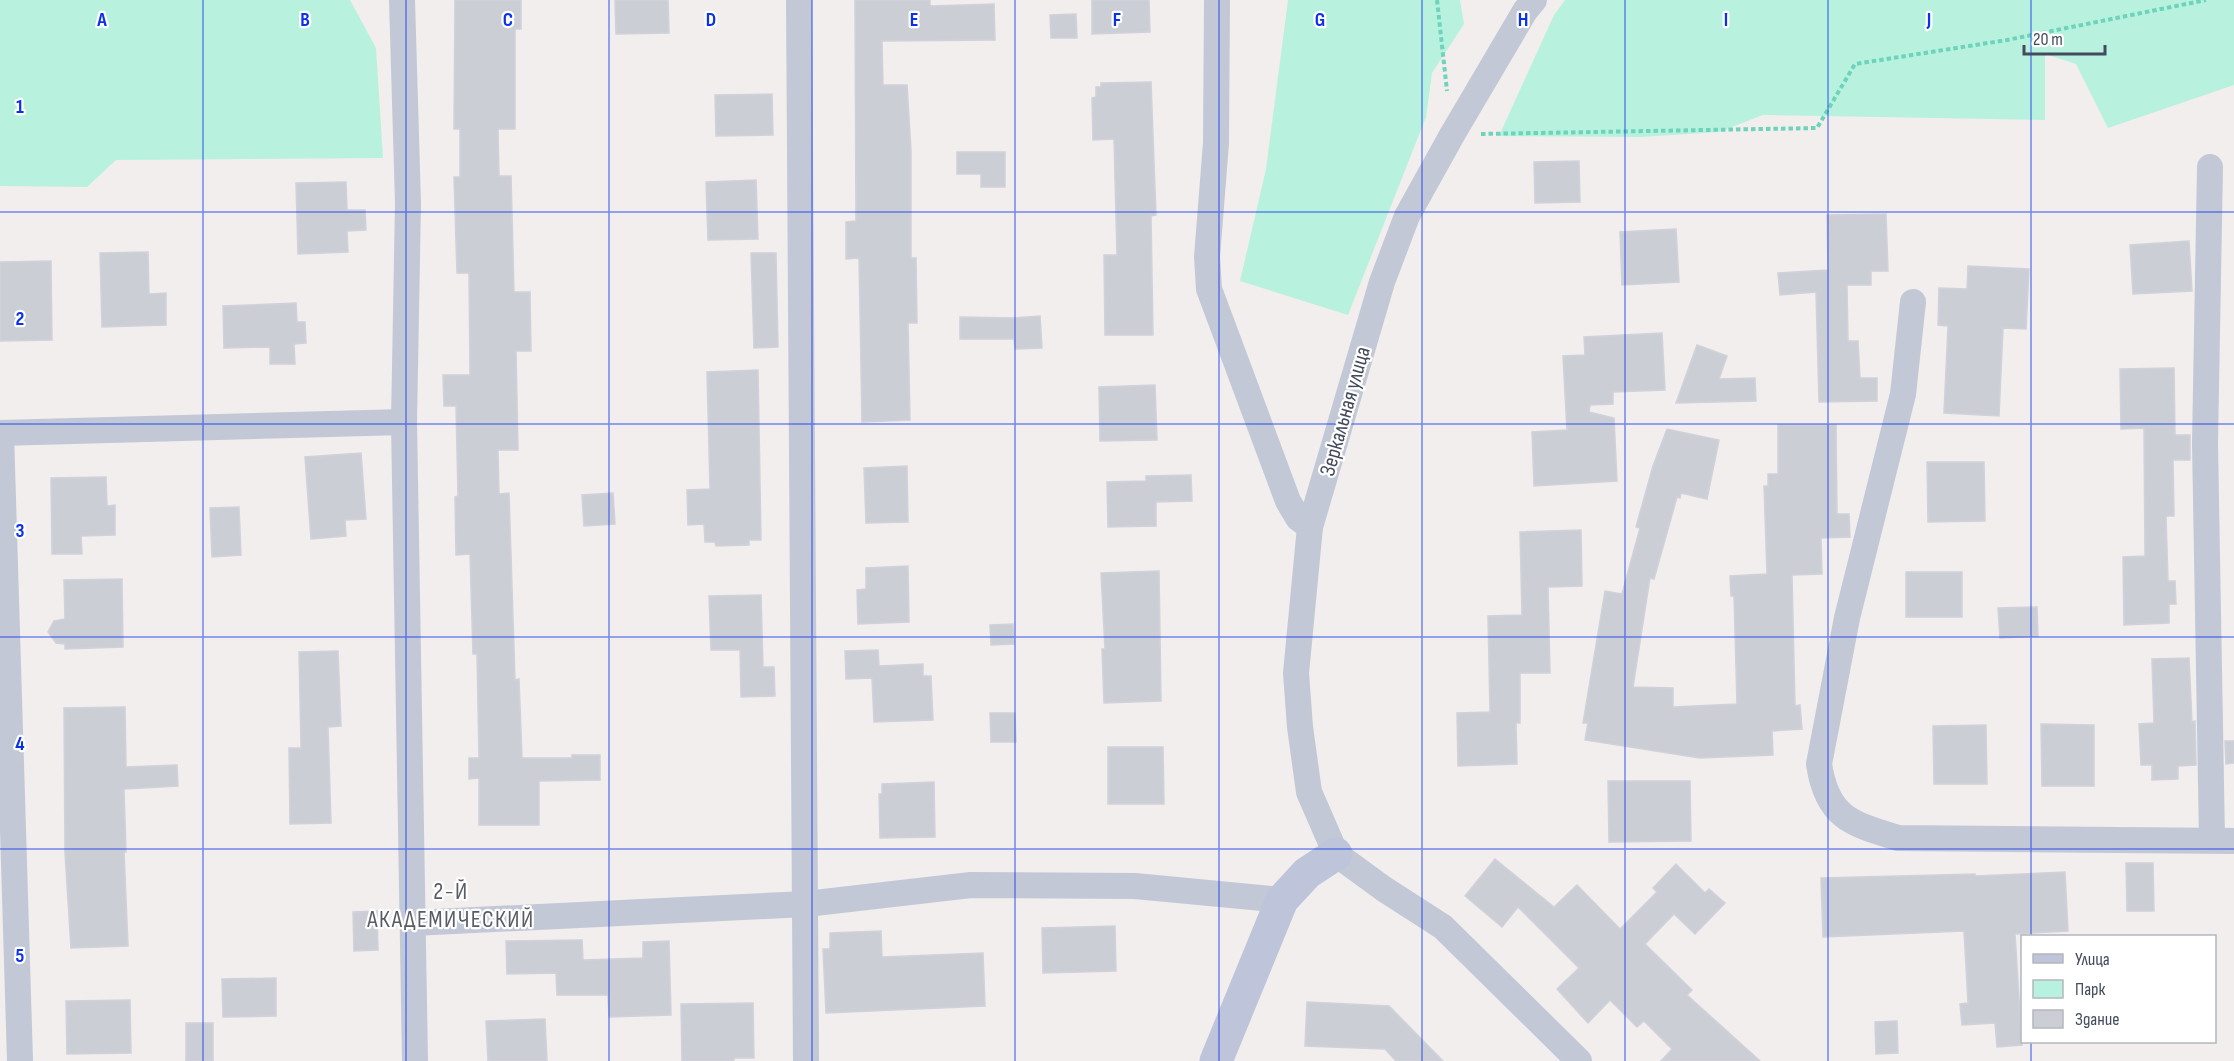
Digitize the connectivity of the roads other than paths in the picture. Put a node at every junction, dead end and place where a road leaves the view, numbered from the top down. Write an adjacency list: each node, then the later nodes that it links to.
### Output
1 (402, 0): 7 (street)
2 (799, 0): 13 (street)
3 (1217, 0): 9 (street)
4 (1534, 0): 9 (street, Зеркальная улица)
5 (2210, 167): 10 (street)
6 (1913, 302): 10 (street)
7 (404, 422): 8 (street); 14 (street)
8 (1, 433): 15 (street)
9 (1310, 528): 11 (street, Зеркальная улица)
10 (2223, 840)
11 (1336, 854): 12 (street); 19 (street)
12 (1282, 900): 13 (street); 18 (street)
13 (806, 904): 14 (street); 17 (street)
14 (413, 923): 16 (street)
15 (20, 1061)
16 (415, 1061)
17 (806, 1061)
18 (1216, 1061)
19 (1579, 1061)

